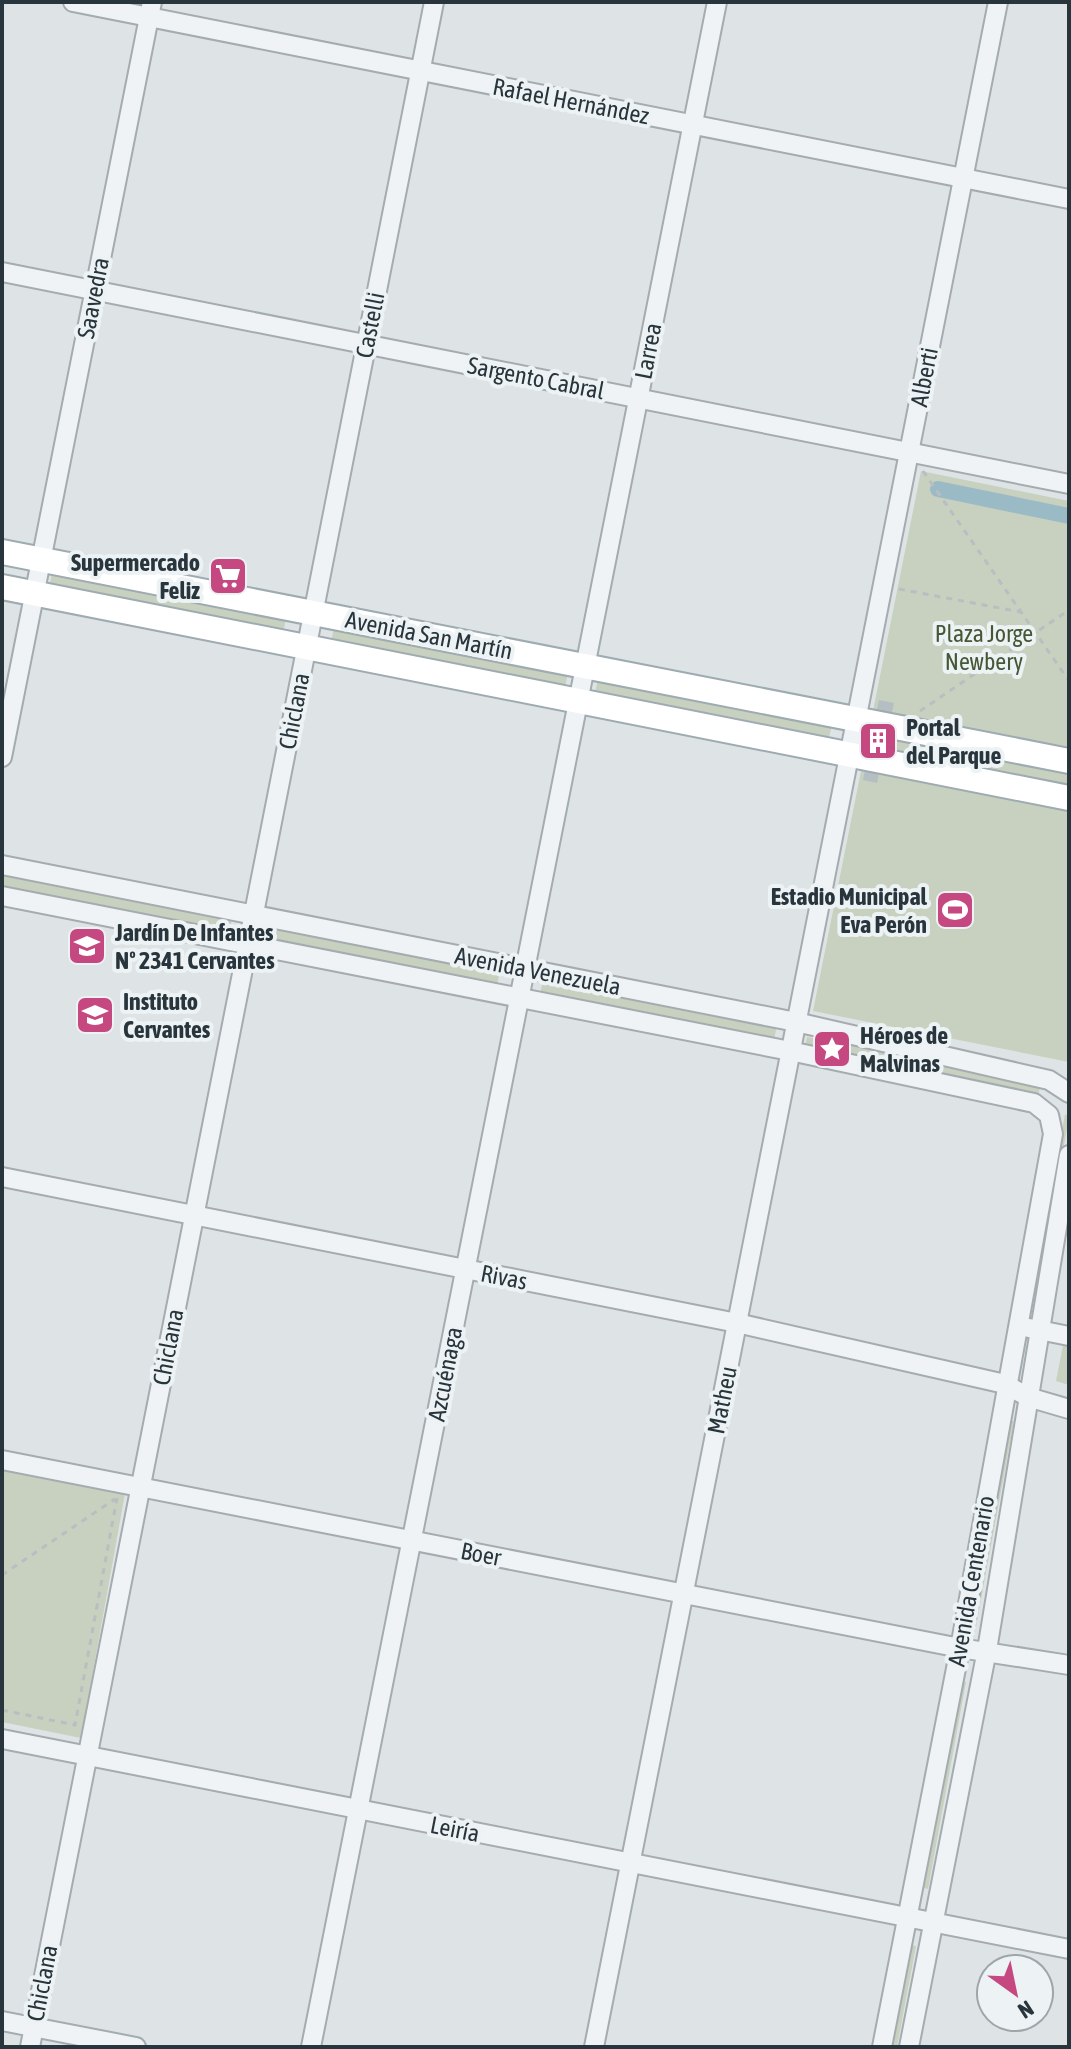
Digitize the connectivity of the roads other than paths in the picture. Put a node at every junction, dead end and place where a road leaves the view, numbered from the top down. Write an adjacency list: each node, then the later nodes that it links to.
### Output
1 (73, 2): 5 (street, Rafael Hernández)
2 (434, 2): 6 (street, Castelli)
3 (717, 2): 7 (street, Larrea)
4 (998, 2): 8 (street, Alberti)
5 (150, 10): 6 (street, Rafael Hernández); 11 (street, Saavedra)
6 (420, 71): 7 (street, Rafael Hernández); 12 (street, Castelli)
7 (693, 126): 8 (street, Rafael Hernández); 13 (street, Larrea)
8 (963, 180): 9 (street, Rafael Hernández); 14 (street, Alberti)
9 (1069, 199)
10 (2, 272): 11 (street, Sargento Cabral)
11 (94, 291): 12 (street, Sargento Cabral); 17 (street, Saavedra)
12 (366, 344): 13 (street, Sargento Cabral); 20 (street, Castelli)
13 (639, 398): 14 (street, Sargento Cabral); 22 (street, Larrea)
14 (909, 452): 15 (street, Sargento Cabral); 24 (street, Alberti)
15 (1069, 484)
16 (2, 552): 17 (main road, Avenida San Martín)
17 (41, 559): 19 (street, Saavedra); 20 (main road, Avenida San Martín)
18 (2, 587): 19 (main road, Avenida San Martín)
19 (34, 594): 21 (main road, Avenida San Martín); 26 (street, Saavedra)
20 (313, 613): 21 (street, Castelli); 22 (main road, Avenida San Martín)
21 (306, 647): 23 (main road, Avenida San Martín); 31 (street, Chiclana)
22 (585, 666): 23 (street, Larrea); 24 (main road, Avenida San Martín)
23 (579, 700): 25 (main road, Avenida San Martín); 33 (street, Azcuénaga)
24 (856, 719): 25 (street, Alberti); 27 (main road, Avenida San Martín)
25 (849, 753): 28 (main road, Avenida San Martín); 35 (street, Matheu)
26 (2, 757)
27 (1069, 761)
28 (1069, 798)
29 (2, 865): 31 (street, Avenida Venezuela)
30 (2, 896): 32 (street, Avenida Venezuela)
31 (254, 915): 32 (street, Chiclana); 33 (street, Avenida Venezuela)
32 (247, 944): 34 (street, Avenida Venezuela); 42 (street, Chiclana)
33 (525, 968): 34 (street, Azcuénaga); 35 (street, Avenida Venezuela)
34 (520, 998): 36 (street, Avenida Venezuela); 43 (street, Azcuénaga)
35 (796, 1022): 36 (street, Matheu); 37 (street, Avenida Venezuela)
36 (790, 1051): 39 (street, Avenida Venezuela); 44 (street, Matheu)
37 (1069, 1093)
38 (1069, 1102): 39 (street)
39 (1049, 1115): 45 (street, Avenida Centenario)
40 (1069, 1155): 46 (street, Avenida Centenario)
41 (2, 1177): 42 (street, Rivas)
42 (194, 1215): 43 (street, Rivas); 51 (street, Chiclana)
43 (466, 1269): 44 (street, Rivas); 52 (street, Azcuénaga)
44 (737, 1323): 48 (street, Rivas); 53 (street, Matheu)
45 (1017, 1325): 46 (street); 48 (street, Avenida Centenario)
46 (1040, 1330): 47 (street); 48 (street, Avenida Centenario)
47 (1069, 1336)
48 (1017, 1391): 49 (street, Rivas); 54 (street, Avenida Centenario); 55 (street, Avenida Centenario)
49 (1069, 1409)
50 (2, 1460): 51 (street, Boer)
51 (140, 1487): 52 (street, Boer); 58 (street, Chiclana)
52 (412, 1541): 53 (street, Boer); 59 (street, Azcuénaga)
53 (683, 1594): 54 (street, Boer); 60 (street, Matheu)
54 (960, 1648): 55 (street, Boer); 61 (street, Avenida Centenario)
55 (987, 1650): 56 (street, Boer); 62 (street, Avenida Centenario)
56 (1069, 1665)
57 (2, 1739): 58 (street, Leiría)
58 (87, 1756): 59 (street, Leiría); 65 (street, Chiclana)
59 (358, 1809): 60 (street, Leiría); 68 (street, Azcuénaga)
60 (630, 1863): 61 (street, Leiría); 69 (street, Matheu)
61 (908, 1918): 62 (street, Leiría); 70 (street, Avenida Centenario)
62 (933, 1923): 63 (street, Leiría); 71 (street, Avenida Centenario)
63 (1069, 1949)
64 (2, 2021): 65 (street)
65 (34, 2027): 66 (street, Chiclana); 67 (street)
66 (30, 2047)
67 (136, 2047)
68 (311, 2047)
69 (594, 2047)
70 (882, 2047)
71 (909, 2047)

